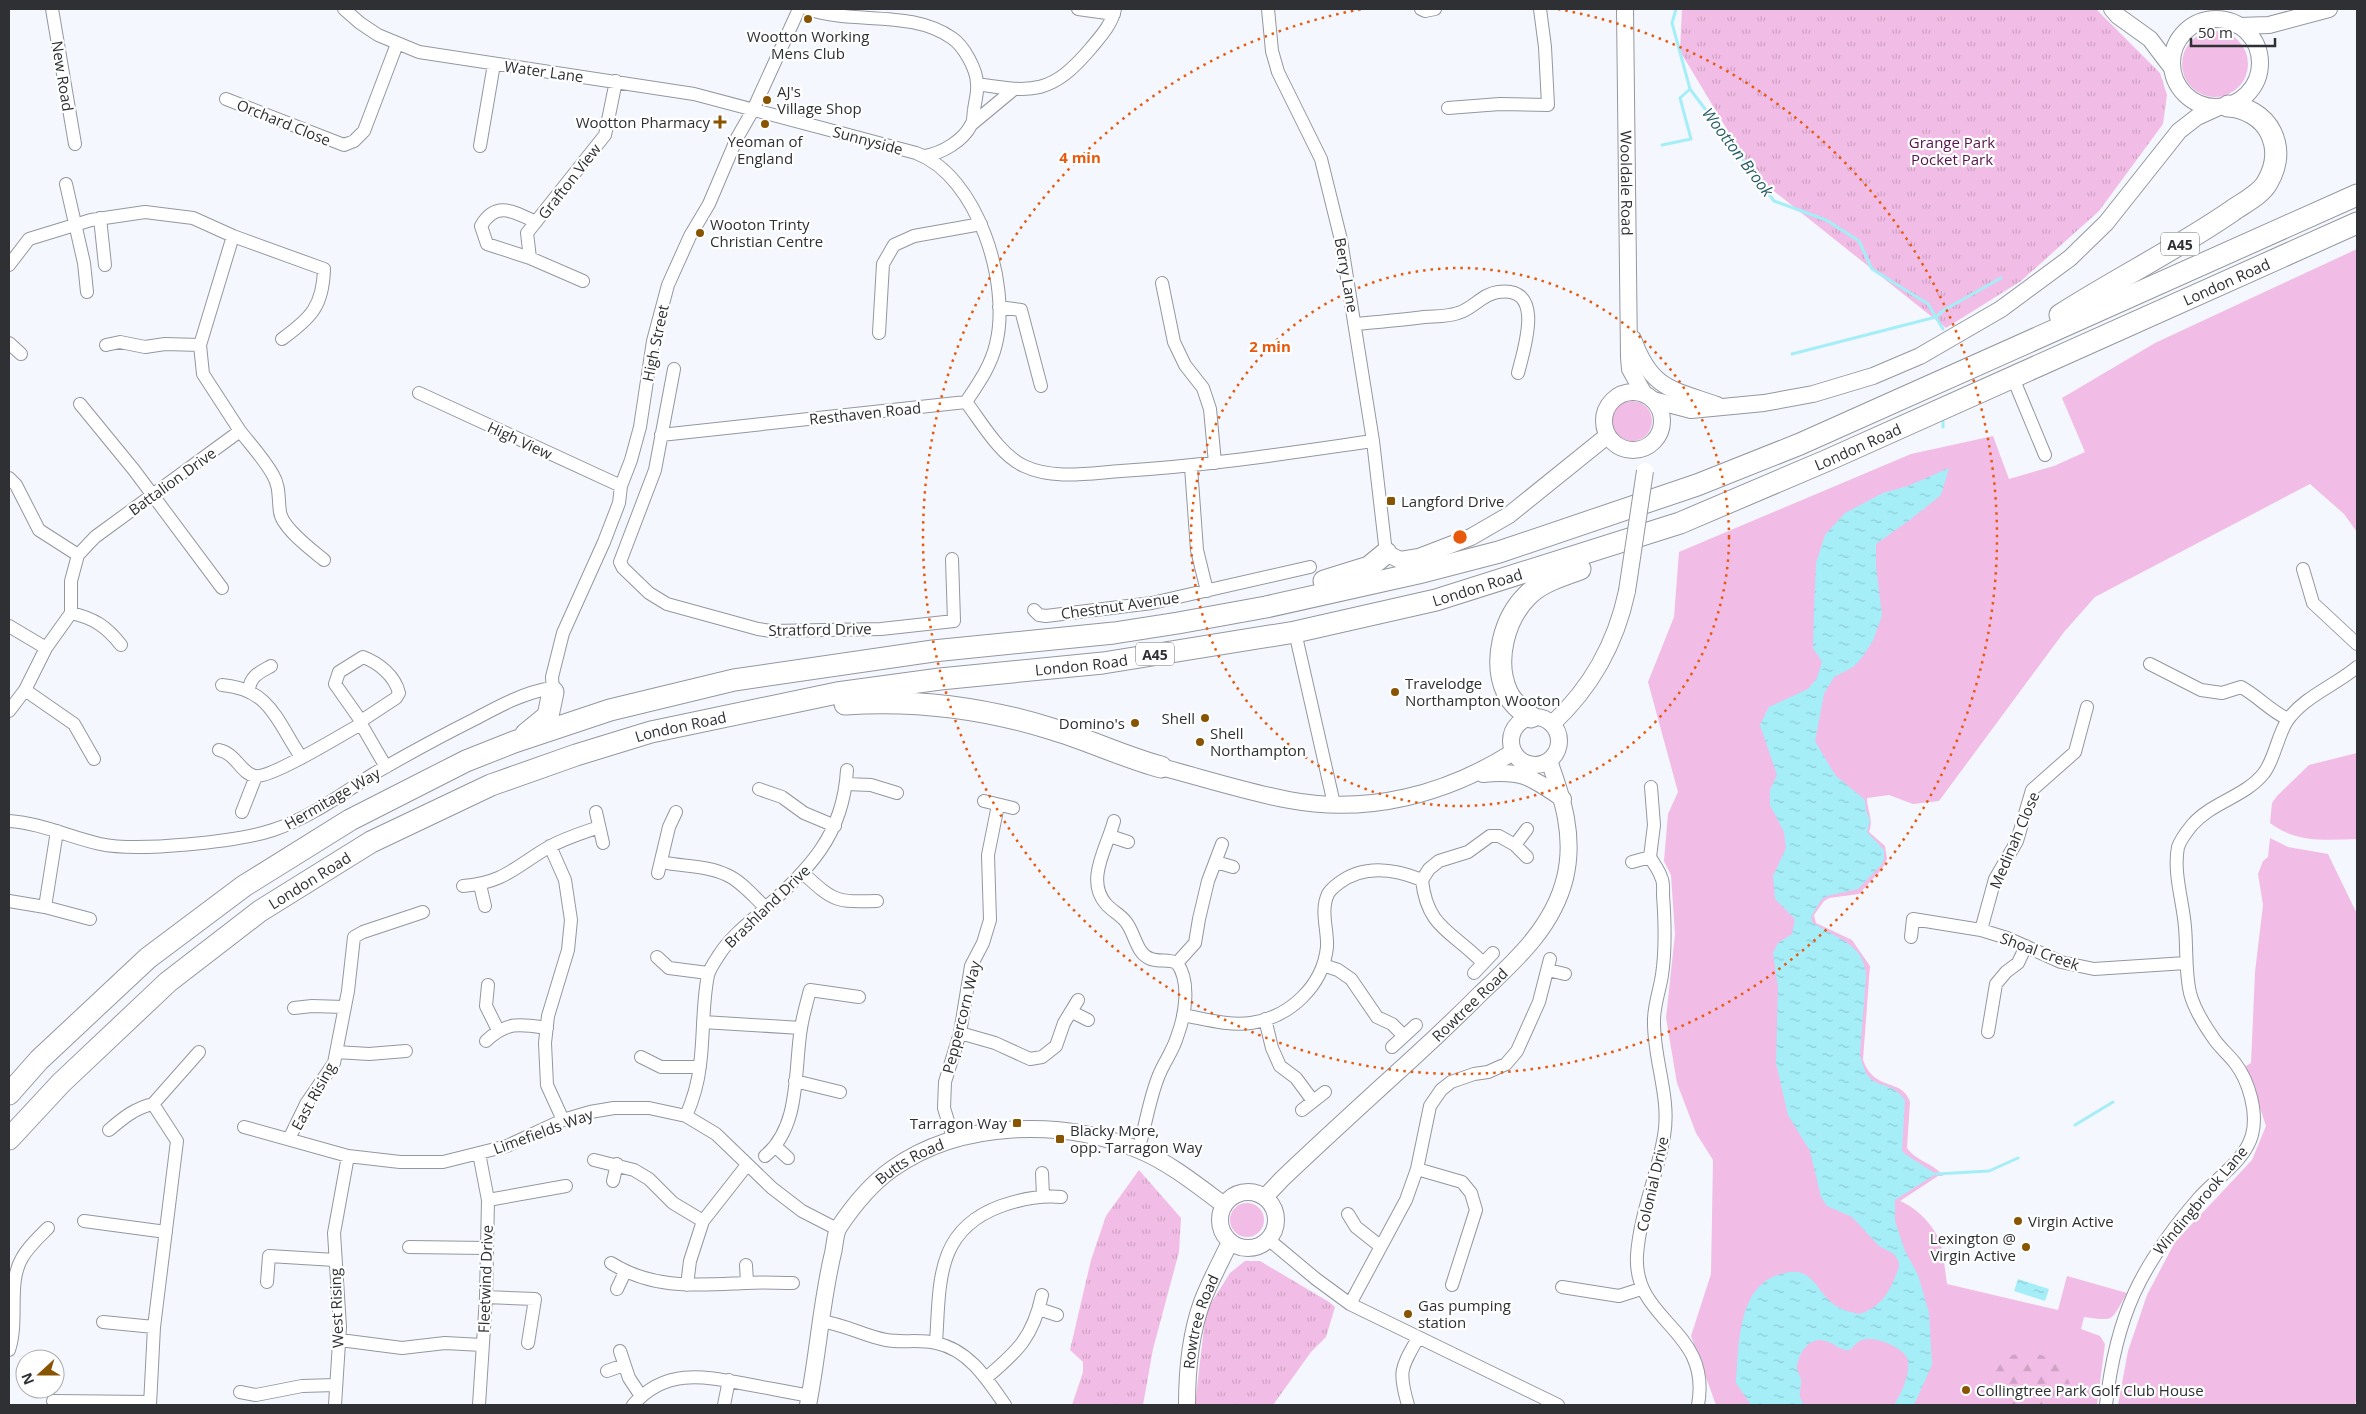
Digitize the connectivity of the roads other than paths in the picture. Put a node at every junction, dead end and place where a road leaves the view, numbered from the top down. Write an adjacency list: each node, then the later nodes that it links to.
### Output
1 (52, 9): 30 (street, New Road)
2 (344, 9): 17 (street, Water Lane)
3 (799, 9): 27 (street, High Street)
4 (808, 9): 21 (street)
5 (1078, 9): 13 (street)
6 (1268, 9): 48 (street, Berry Lane)
7 (1421, 9): 8 (street)
8 (1435, 9)
9 (1540, 9): 26 (street)
10 (1625, 9): 49 (street, Wooldale Road)
11 (2112, 9): 16 (street)
12 (2329, 9): 14 (street)
13 (1115, 11): 22 (street)
14 (2239, 26): 15 (street); 25 (street)
15 (2188, 29): 16 (street); 19 (street)
16 (2150, 39): 19 (street)
17 (397, 44): 18 (street, Water Lane); 24 (street, Orchard Close)
18 (494, 64): 20 (street, Water Lane); 31 (street)
19 (2172, 68): 23 (street)
20 (616, 81): 27 (street, Water Lane); 36 (street, Grafton View)
21 (977, 84): 22 (street); 28 (street)
22 (1013, 90): 28 (street)
23 (2182, 91): 25 (street); 29 (street)
24 (226, 99)
25 (2223, 107): 29 (street); 56 (highway, A45)
26 (1448, 108)
27 (754, 110): 32 (street, Sunnyside); 79 (street, High Street)
28 (972, 124): 32 (street)
29 (2179, 131): 67 (street)
30 (74, 144)
31 (480, 146)
32 (925, 156): 38 (street)
33 (66, 184): 39 (street)
34 (2357, 195): 56 (highway, London Road / A45)
35 (100, 218): 39 (street); 40 (street); 43 (street)
36 (536, 222): 41 (street, Grafton View); 41 (street, Grafton View)
37 (2357, 223): 60 (highway, London Road / A45)
38 (981, 224): 47 (street); 50 (street)
39 (74, 225): 42 (street); 46 (street)
40 (233, 236): 51 (street); 54 (street)
41 (530, 258): 44 (street, Grafton View)
42 (9, 265)
43 (105, 265)
44 (583, 281)
45 (1162, 283): 76 (street)
46 (87, 292)
47 (999, 307): 61 (street); 65 (street)
48 (1356, 324): 59 (street); 73 (street, Berry Lane)
49 (1629, 328): 57 (street, Wooldale Road); 67 (street)
50 (878, 334)
51 (282, 339)
52 (9, 343): 55 (street)
53 (106, 345): 54 (street)
54 (200, 345): 69 (street)
55 (21, 354)
56 (1999, 354): 95 (highway, London Road / A45)
57 (1630, 356): 63 (street, Wooldale Road); 64 (street, Wooldale Road)
58 (674, 369): 70 (street, Stratford Drive)
59 (1518, 373)
60 (2013, 378): 75 (street); 82 (highway, London Road / A45)
61 (1041, 386)
62 (419, 392): 79 (street, High View)
63 (1649, 397): 64 (street); 68 (street); 72 (street)
64 (1613, 400): 71 (street)
65 (966, 402): 70 (street, Resthaven Road); 77 (street)
66 (80, 404): 80 (street)
67 (1720, 406): 68 (street)
68 (1691, 410): 72 (street)
69 (240, 431): 80 (street, Battalion Drive); 86 (street)
70 (661, 434): 81 (street, Stratford Drive)
71 (1607, 436): 74 (street); 83 (street)
72 (1656, 438): 74 (street)
73 (1373, 441): 76 (street); 83 (street, Berry Lane)
74 (1643, 448): 113 (street, bridge)
75 (2046, 455)
76 (1215, 463): 77 (street)
77 (1191, 467): 90 (street)
78 (9, 478): 84 (street)
79 (621, 490): 81 (street); 105 (street, High Street)
80 (153, 495): 84 (street, Battalion Drive); 89 (street)
81 (642, 500): 85 (street, Stratford Drive)
82 (1680, 522): 94 (highway, London Road / A45); 110 (highway)
83 (1386, 553): 95 (highway)
84 (78, 555): 92 (street, Battalion Drive)
85 (952, 559)
86 (324, 560)
87 (1310, 567): 90 (street, Chestnut Avenue)
88 (2303, 569): 96 (street)
89 (222, 588)
90 (1207, 591): 91 (street, Chestnut Avenue)
91 (1034, 610)
92 (71, 613): 97 (street); 98 (street)
93 (9, 626): 98 (street)
94 (1295, 632): 108 (highway, London Road / A45); 131 (street)
95 (1018, 642): 107 (highway, London Road / A45)
96 (2357, 644)
97 (121, 645)
98 (46, 648): 103 (street)
99 (2150, 664): 111 (street)
100 (271, 666): 104 (street)
101 (2357, 667): 111 (street, Windingbrook Lane)
102 (222, 685): 104 (street)
103 (25, 690): 109 (street); 118 (street)
104 (249, 690): 117 (street)
105 (552, 690): 107 (highway); 114 (highway); 120 (street, Hermitage Way)
106 (2087, 707): 165 (street, Medinah Close)
107 (610, 710): 114 (highway, London Road / A45)
108 (752, 710): 121 (highway); 212 (highway, London Road / A45)
109 (9, 711)
110 (1531, 717): 113 (street); 116 (street)
111 (2288, 720): 172 (street, Windingbrook Lane)
112 (361, 722): 112 (street); 117 (street); 120 (street)
113 (1552, 724): 119 (street)
114 (514, 742): 204 (highway, London Road / A45)
115 (219, 750): 124 (street)
116 (1513, 752): 119 (street); 123 (street)
117 (301, 757): 124 (street)
118 (94, 759)
119 (1549, 760): 129 (street, Rowtree Road)
120 (386, 767): 142 (street, Hermitage Way)
121 (1161, 767): 131 (street)
122 (846, 770): 125 (street, Brashland Drive)
123 (1475, 774): 129 (street); 131 (street)
124 (256, 776): 134 (street)
125 (846, 784): 128 (street); 139 (street, Brashland Drive)
126 (1651, 788): 150 (street)
127 (758, 789): 139 (street)
128 (897, 793)
129 (1563, 799): 230 (street, Rowtree Road)
130 (984, 801): 132 (street)
131 (1334, 804)
132 (998, 805): 133 (street); 192 (street, Peppercorn Way)
133 (1013, 808)
134 (242, 812)
135 (596, 812): 140 (street)
136 (676, 812): 162 (street)
137 (9, 821): 142 (street, Hermitage Way)
138 (1114, 822): 143 (street)
139 (835, 826): 154 (street, Brashland Drive)
140 (599, 827): 145 (street); 148 (street)
141 (1527, 829): 147 (street)
142 (57, 832): 161 (street)
143 (1110, 836): 144 (street); 171 (street)
144 (1128, 842)
145 (603, 843)
146 (1222, 844): 151 (street)
147 (1515, 845): 149 (street); 155 (street)
148 (550, 846): 156 (street); 188 (street)
149 (1527, 857)
150 (1650, 857): 152 (street); 255 (street, Colonial Drive)
151 (1216, 862): 153 (street); 171 (street)
152 (1632, 862)
153 (1234, 867)
154 (804, 873): 159 (street); 162 (street, Brashland Drive)
155 (1422, 880): 170 (street); 173 (street)
156 (480, 885): 157 (street); 160 (street)
157 (463, 886)
158 (9, 901): 161 (street)
159 (877, 901)
160 (485, 906)
161 (45, 907): 164 (street)
162 (766, 908): 174 (street, Brashland Drive)
163 (422, 912): 180 (street, East Rising)
164 (90, 919)
165 (1981, 930): 166 (street, Shoal Creek); 167 (street, Shoal Creek)
166 (1911, 936)
167 (2026, 946): 172 (street, Shoal Creek); 191 (street)
168 (1493, 952): 170 (street)
169 (658, 957): 174 (street)
170 (1482, 962): 175 (street)
171 (1177, 963): 183 (street)
172 (2186, 963): 290 (street, Windingbrook Lane)
173 (1323, 965): 184 (street); 193 (street)
174 (708, 973): 186 (street, Brashland Drive)
175 (1474, 973)
176 (1565, 974): 224 (street)
177 (488, 985): 190 (street)
178 (859, 997): 189 (street)
179 (1078, 1000): 182 (street)
180 (344, 1007): 181 (street); 198 (street, East Rising)
181 (294, 1008)
182 (1072, 1012): 185 (street); 192 (street)
183 (1183, 1015): 184 (street); 216 (street)
184 (1265, 1019): 205 (street)
185 (1088, 1020)
186 (703, 1022): 189 (street); 200 (street, Brashland Drive)
187 (1416, 1025): 193 (street)
188 (547, 1028): 190 (street); 209 (street)
189 (801, 1028): 201 (street)
190 (498, 1030): 194 (street)
191 (1988, 1032)
192 (960, 1033): 214 (street, Peppercorn Way)
193 (1404, 1036): 195 (street)
194 (486, 1041)
195 (1392, 1047)
196 (406, 1051): 198 (street, East Rising)
197 (199, 1052): 206 (street)
198 (336, 1052): 213 (street, East Rising)
199 (641, 1057): 200 (street)
200 (700, 1067): 208 (street, Brashland Drive)
201 (795, 1081): 202 (street); 215 (street)
202 (840, 1092)
203 (1325, 1092): 205 (street)
204 (9, 1094)
205 (1313, 1101): 207 (street)
206 (153, 1104): 211 (street); 238 (street)
207 (1302, 1110)
208 (686, 1116): 209 (street, Limefields Way); 223 (street, Limefields Way)
209 (563, 1120): 217 (street, Limefields Way)
210 (244, 1127): 213 (street, Limefields Way)
211 (109, 1130)
212 (9, 1139)
213 (289, 1139): 218 (street, Limefields Way)
214 (954, 1141): 216 (street, Butts Road); 237 (street, Butts Road)
215 (776, 1147): 219 (street); 220 (street)
216 (1138, 1150): 232 (street, Butts Road)
217 (479, 1153): 218 (street, Limefields Way); 231 (street, Fleetwind Drive)
218 (348, 1156): 244 (street, West Rising)
219 (765, 1156)
220 (788, 1158)
221 (594, 1160): 222 (street)
222 (617, 1164): 226 (street); 235 (street)
223 (748, 1165): 235 (street); 237 (street, Limefields Way)
224 (1417, 1168): 241 (street); 252 (street)
225 (1042, 1173): 228 (street)
226 (613, 1181)
227 (566, 1186): 231 (street)
228 (1043, 1196): 229 (street); 267 (street)
229 (1061, 1197)
230 (1265, 1198): 232 (street); 239 (street)
231 (488, 1200): 243 (street, Fleetwind Drive)
232 (1224, 1205): 240 (street)
233 (1348, 1214): 241 (street)
234 (84, 1221): 238 (street)
235 (702, 1221): 251 (street)
236 (48, 1228): 269 (street)
237 (837, 1229): 261 (street, Butts Road)
238 (166, 1232): 263 (street)
239 (1268, 1238): 240 (street); 258 (street)
240 (1230, 1242): 286 (street, Rowtree Road)
241 (1380, 1246): 258 (street)
242 (409, 1247): 243 (street)
243 (487, 1248): 257 (street, Fleetwind Drive)
244 (335, 1260): 248 (street, West Rising); 265 (street, West Rising)
245 (611, 1263): 247 (street)
246 (746, 1266): 249 (street)
247 (625, 1272): 251 (street); 254 (street)
248 (267, 1282)
249 (747, 1282): 250 (street); 251 (street)
250 (793, 1283)
251 (687, 1285)
252 (1452, 1285)
253 (1562, 1287): 255 (street)
254 (617, 1289)
255 (1642, 1290): 289 (street, Colonial Drive)
256 (1042, 1295): 259 (street)
257 (486, 1297): 266 (street); 268 (street, Fleetwind Drive)
258 (1350, 1304): 264 (street)
259 (1039, 1310): 260 (street); 273 (street)
260 (1057, 1315)
261 (820, 1321): 267 (street); 280 (street, Butts Road)
262 (103, 1322): 263 (street)
263 (154, 1327): 281 (street)
264 (1418, 1338): 287 (street); 288 (street)
265 (340, 1340): 268 (street); 275 (street, West Rising)
266 (528, 1343)
267 (936, 1343): 273 (street)
268 (482, 1346): 283 (street, Fleetwind Drive)
269 (9, 1350)
270 (620, 1351): 271 (street)
271 (624, 1365): 272 (street); 278 (street)
272 (607, 1371)
273 (986, 1378): 285 (street)
274 (729, 1380): 278 (street); 280 (street); 284 (street)
275 (336, 1385): 277 (street); 282 (street, West Rising)
276 (240, 1392): 277 (street)
277 (256, 1400)
278 (637, 1400)
279 (53, 1401): 281 (street)
280 (809, 1401)
281 (150, 1404)
282 (335, 1405)
283 (479, 1405)
284 (724, 1405)
285 (1005, 1405)
286 (1187, 1405)
287 (1408, 1405)
288 (1558, 1405)
289 (1698, 1405)
290 (2106, 1405)

